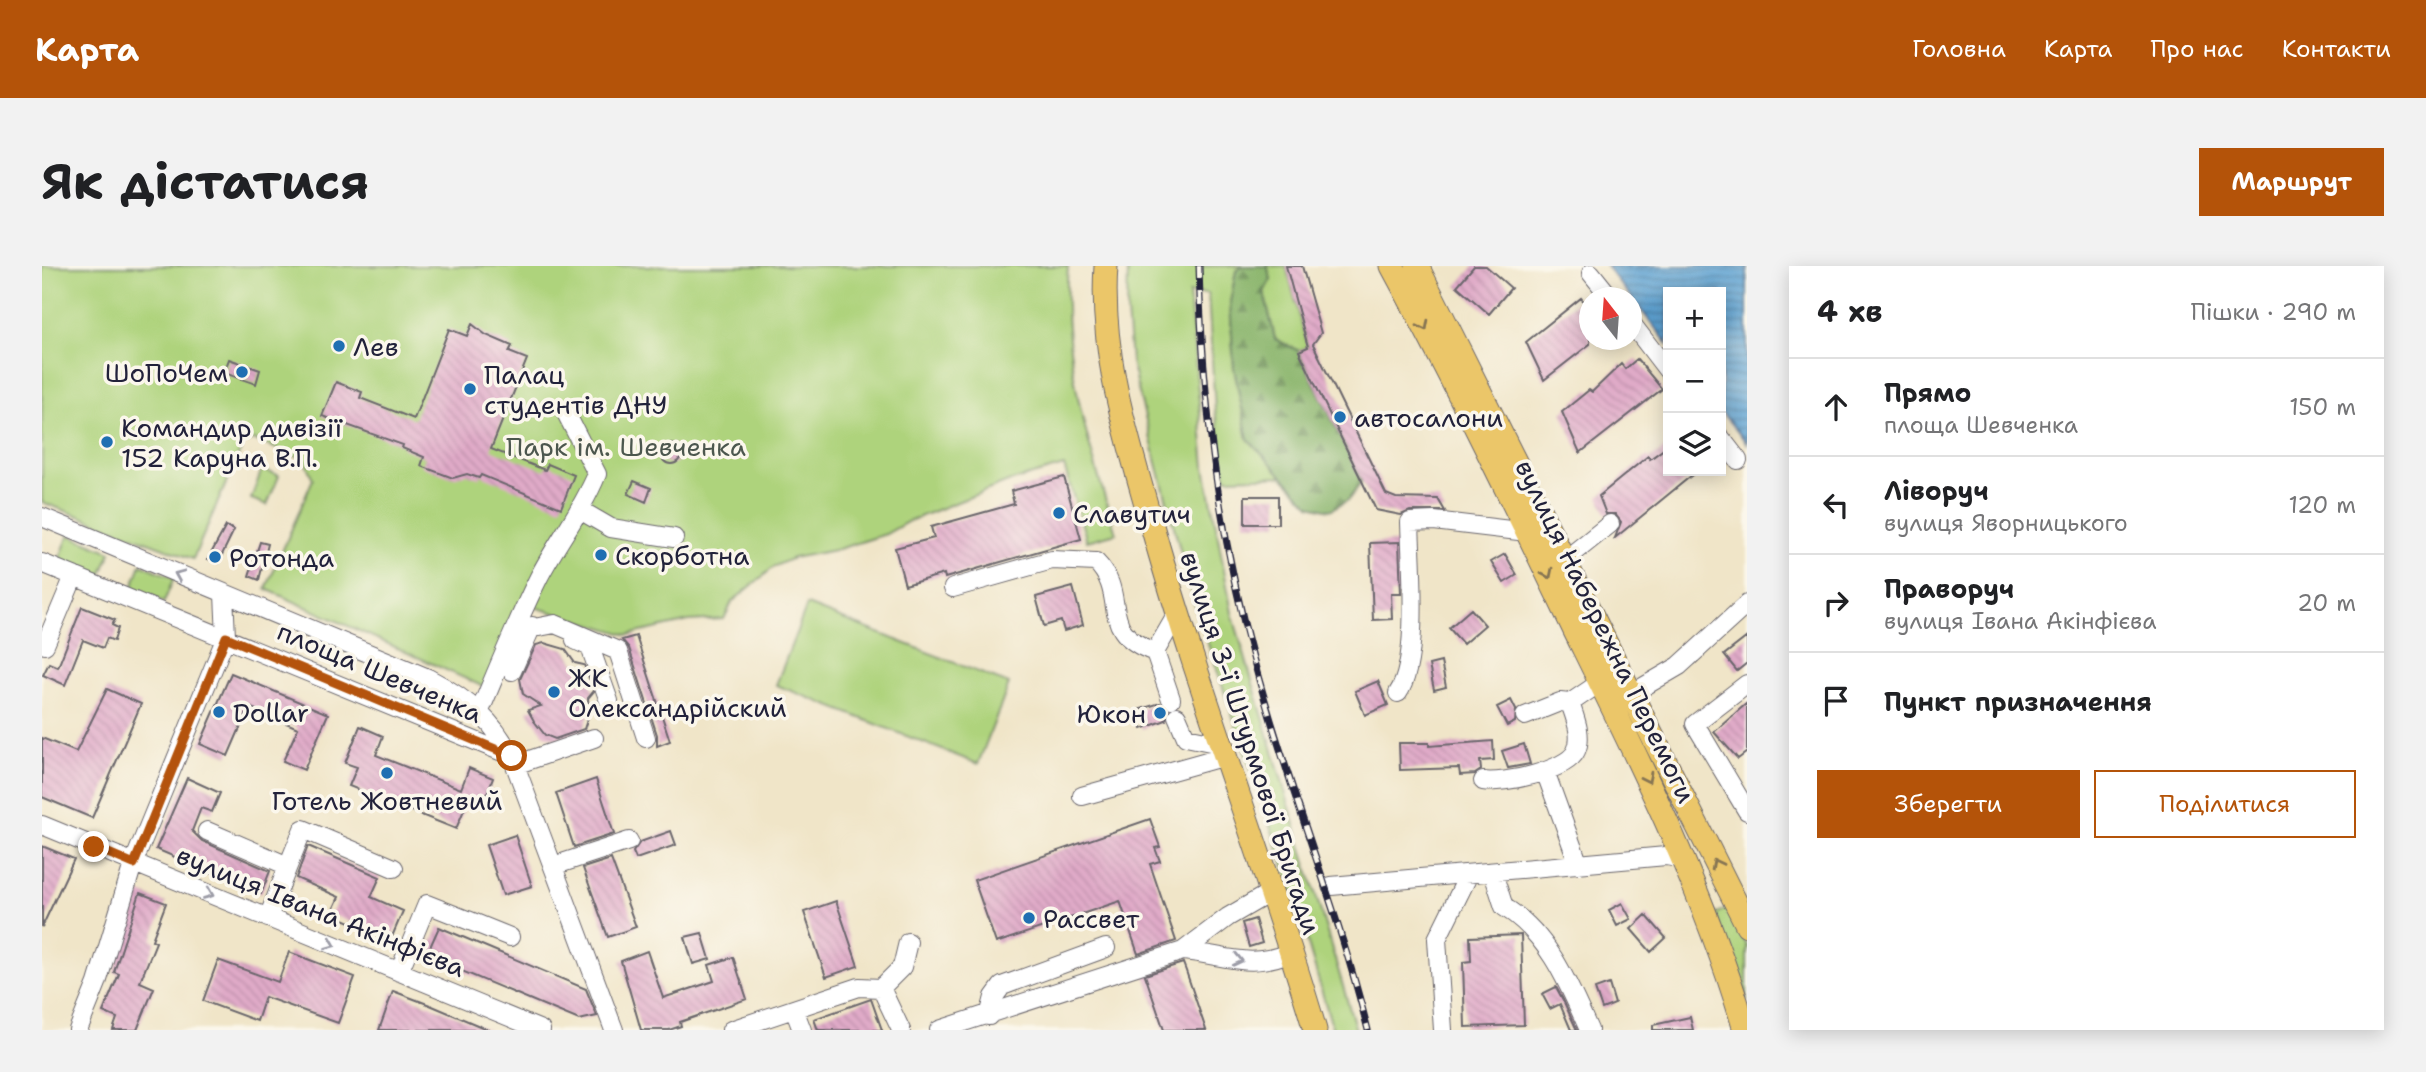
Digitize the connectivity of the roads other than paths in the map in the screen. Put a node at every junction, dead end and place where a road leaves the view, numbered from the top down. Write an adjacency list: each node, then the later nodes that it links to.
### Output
1 (1107, 266): 22 (main road, вулиця 3-ї Штурмової Бригади)
2 (1392, 266): 14 (main road, вулиця Набережна Перемоги, one-way to 14)
3 (1418, 266): 16 (main road, вулиця Набережна Перемоги)
4 (1591, 273): 5 (street)
5 (1602, 287)
6 (1642, 337): 7 (street)
7 (1663, 364)
8 (565, 411): 11 (street)
9 (1726, 444): 10 (street)
10 (1738, 460)
11 (580, 510): 15 (street); 23 (street)
12 (42, 517): 20 (street, площа Шевченка, one-way to 12)
13 (1610, 524): 16 (street)
14 (1527, 532): 28 (main road, вулиця Набережна Перемоги, one-way to 28); 30 (street)
15 (674, 538)
16 (1565, 560): 31 (main road, вулиця Набережна Перемоги)
17 (42, 563): 18 (street, площа Шевченка)
18 (74, 576): 24 (street, площа Шевченка); 25 (street)
19 (953, 588): 26 (street)
20 (224, 594): 24 (street); 35 (street, площа Шевченка)
21 (1747, 604): 31 (street)
22 (1177, 614): 26 (street); 40 (main road, вулиця 3-ї Штурмової Бригади)
23 (530, 625): 27 (street); 33 (street); 35 (street); 39 (street)
24 (226, 637): 41 (street, площа Шевченка); 50 (street)
25 (45, 645)
26 (1155, 652): 32 (street)
27 (512, 671)
28 (1601, 682): 34 (street); 49 (main road, вулиця Набережна Перемоги, one-way to 49)
29 (1747, 684): 45 (street)
30 (1398, 693)
31 (1631, 694): 61 (main road, вулиця Набережна Перемоги, one-way to 31)
32 (1171, 699)
33 (609, 701)
34 (1570, 703): 37 (street); 42 (street)
35 (480, 711): 41 (street, площа Шевченка)
36 (1177, 716): 40 (street)
37 (1525, 716)
38 (594, 738): 41 (street)
39 (646, 738)
40 (1223, 750): 44 (street); 58 (main road, вулиця 3-ї Штурмової Бригади)
41 (514, 760): 53 (street)
42 (1545, 771): 43 (street); 51 (street)
43 (1483, 781)
44 (1082, 796)
45 (1747, 811)
46 (42, 825): 50 (street, вулиця Івана Акінфієва)
47 (207, 831): 52 (street)
48 (629, 841): 53 (street)
49 (1684, 859): 51 (street); 81 (main road, вулиця Набережна Перемоги)
50 (134, 864): 59 (street, вулиця Івана Акінфієва, one-way to 59); 71 (street)
51 (1579, 865): 55 (street)
52 (288, 866): 54 (street); 59 (street)
53 (553, 866): 73 (street)
54 (394, 868)
55 (1493, 873): 56 (street); 80 (street)
56 (1469, 874): 57 (street); 79 (street)
57 (1331, 886)
58 (1271, 892): 64 (street); 65 (main road, вулиця 3-ї Штурмової Бригади)
59 (268, 918): 66 (street, вулиця Івана Акінфієва, one-way to 66)
60 (468, 920): 66 (street)
61 (1747, 925)
62 (908, 942): 67 (street)
63 (1106, 948): 69 (street)
64 (1181, 952): 65 (street, one-way to 65); 69 (street)
65 (1291, 952): 78 (main road, вулиця 3-ї Штурмової Бригади)
66 (399, 972): 72 (street, вулиця Івана Акінфієва)
67 (881, 988): 68 (street); 76 (street)
68 (794, 1009): 70 (street); 75 (street)
69 (989, 1016): 77 (street)
70 (776, 1023): 74 (street)
71 (78, 1030)
72 (541, 1030)
73 (614, 1030)
74 (731, 1030)
75 (802, 1030)
76 (901, 1030)
77 (939, 1030)
78 (1315, 1030)
79 (1443, 1030)
80 (1589, 1030)
81 (1745, 1030)

